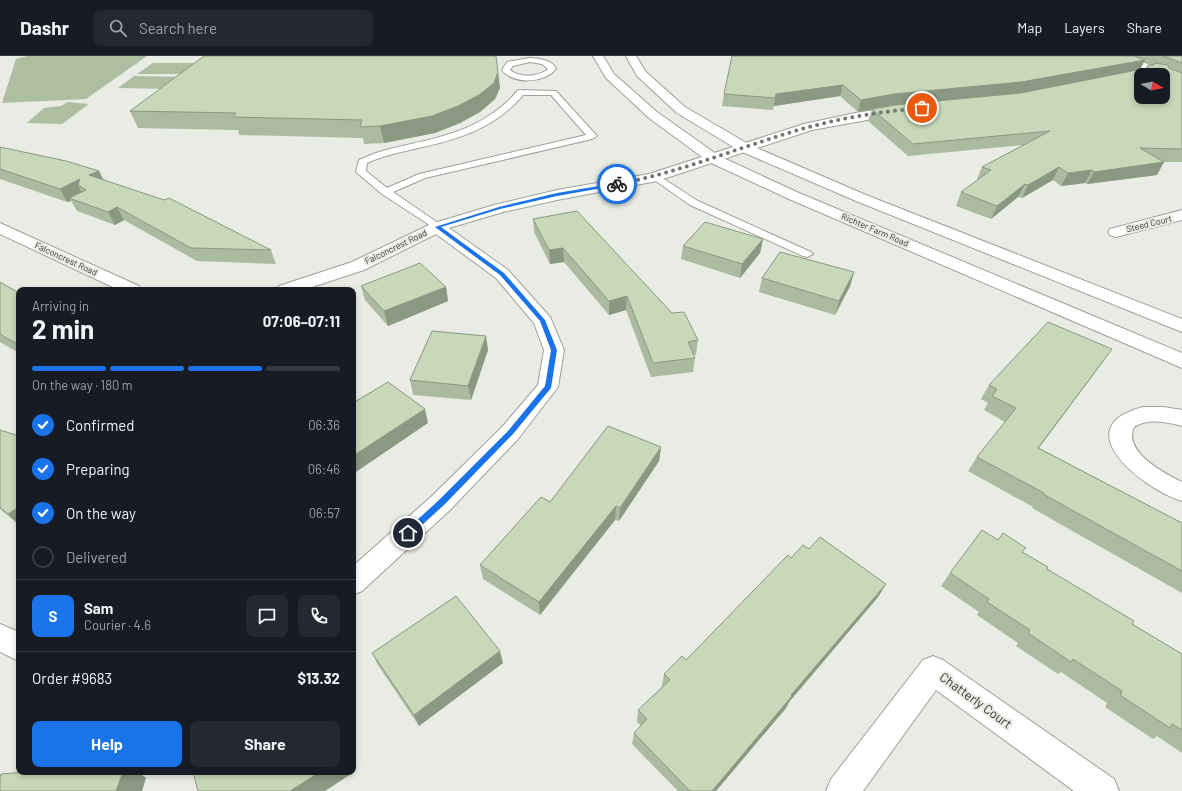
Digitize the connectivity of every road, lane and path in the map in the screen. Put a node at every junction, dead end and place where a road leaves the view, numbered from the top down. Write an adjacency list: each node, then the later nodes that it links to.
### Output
1 (598, 56): 11 (street, Richter Farm Road)
2 (631, 56): 10 (street)
3 (1111, 56): 4 (street)
4 (1147, 68)
5 (515, 76): 5 (lane); 8 (lane)
6 (1170, 77): 7 (street)
7 (1182, 82)
8 (517, 98): 13 (lane); 13 (lane)
9 (914, 109): 10 (street, Falconcrest Road)
10 (745, 148): 11 (street, Falconcrest Road); 21 (street)
11 (714, 159): 12 (street, Falconcrest Road); 22 (street, Richter Farm Road)
12 (656, 177): 15 (street, Falconcrest Road); 18 (lane)
13 (386, 192): 15 (lane)
14 (1182, 215): 17 (street, Steed Court)
15 (437, 227): 20 (street, Falconcrest Road); 25 (street)
16 (0, 228): 19 (street, Falconcrest Road)
17 (1116, 232)
18 (807, 254)
19 (127, 287)
20 (294, 287)
21 (1182, 326)
22 (1182, 361)
23 (1182, 418): 24 (street)
24 (1182, 492)
25 (356, 580)
26 (0, 637): 27 (street)
27 (16, 645)
28 (843, 791): 29 (street, Chatterly Court)
29 (1102, 791)

